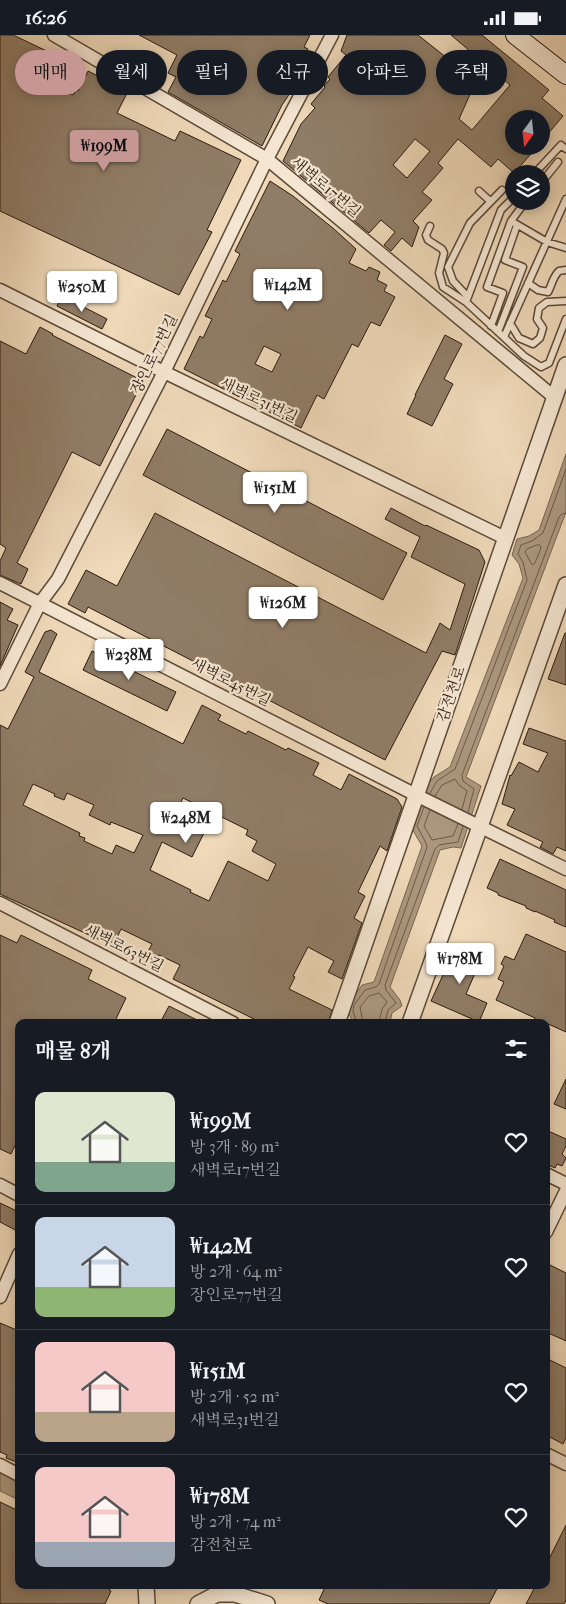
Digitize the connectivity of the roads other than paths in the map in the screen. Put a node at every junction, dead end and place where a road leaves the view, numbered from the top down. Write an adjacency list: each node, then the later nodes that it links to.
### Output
1 (54, 35): 6 (street, 새벽로17번길)
2 (332, 35): 6 (street, 장인로77번길)
3 (516, 35): 4 (main road)
4 (566, 75)
5 (566, 149): 8 (lane)
6 (267, 159): 33 (street, 장인로77번길); 34 (street, 새벽로17번길)
7 (558, 162): 9 (lane)
8 (542, 165)
9 (550, 172)
10 (502, 190): 13 (lane)
11 (479, 191): 13 (lane)
12 (566, 199): 16 (lane)
13 (490, 201): 25 (lane)
14 (505, 207): 25 (lane)
15 (519, 210): 17 (lane)
16 (564, 211): 20 (lane)
17 (511, 221): 18 (lane); 29 (lane)
18 (517, 225): 20 (lane); 30 (lane)
19 (430, 226): 25 (lane)
20 (547, 241): 21 (lane); 23 (lane)
21 (566, 248)
22 (566, 271): 23 (lane)
23 (528, 283): 28 (lane)
24 (0, 290): 33 (street, 새벽로31번길)
25 (467, 300): 29 (lane)
26 (566, 301): 28 (lane)
27 (566, 319): 31 (lane)
28 (510, 323): 31 (lane)
29 (491, 326): 30 (lane)
30 (498, 332): 31 (lane)
31 (504, 337)
32 (566, 365): 34 (street, 감전천로)
33 (164, 372): 35 (street, 새벽로31번길); 38 (street, 장인로77번길)
34 (554, 397): 35 (street, 감전천로)
35 (505, 538): 40 (street, 감전천로)
36 (0, 583): 38 (street, 새벽로45번길)
37 (566, 585): 41 (street)
38 (40, 603): 39 (street, 장인로77번길); 40 (street, 새벽로45번길)
39 (0, 684)
40 (418, 796): 41 (street, 새벽로45번길); 45 (street, 감전천로)
41 (478, 825): 42 (street, 새벽로45번길); 46 (street)
42 (566, 869)
43 (0, 903): 44 (street, 새벽로63번길)
44 (225, 1019)
45 (338, 1019)
46 (411, 1019)
47 (550, 1176): 49 (street)
48 (0, 1185): 51 (street)
49 (566, 1185)
50 (566, 1191): 52 (street)
51 (15, 1193)
52 (550, 1224)
53 (15, 1263): 54 (street)
54 (0, 1297)
55 (550, 1456): 57 (street)
56 (0, 1465): 58 (street)
57 (566, 1465)
58 (15, 1473)
59 (146, 1589): 61 (street)
60 (217, 1590): 62 (street); 63 (street)
61 (147, 1604)
62 (198, 1604)
63 (267, 1604)

